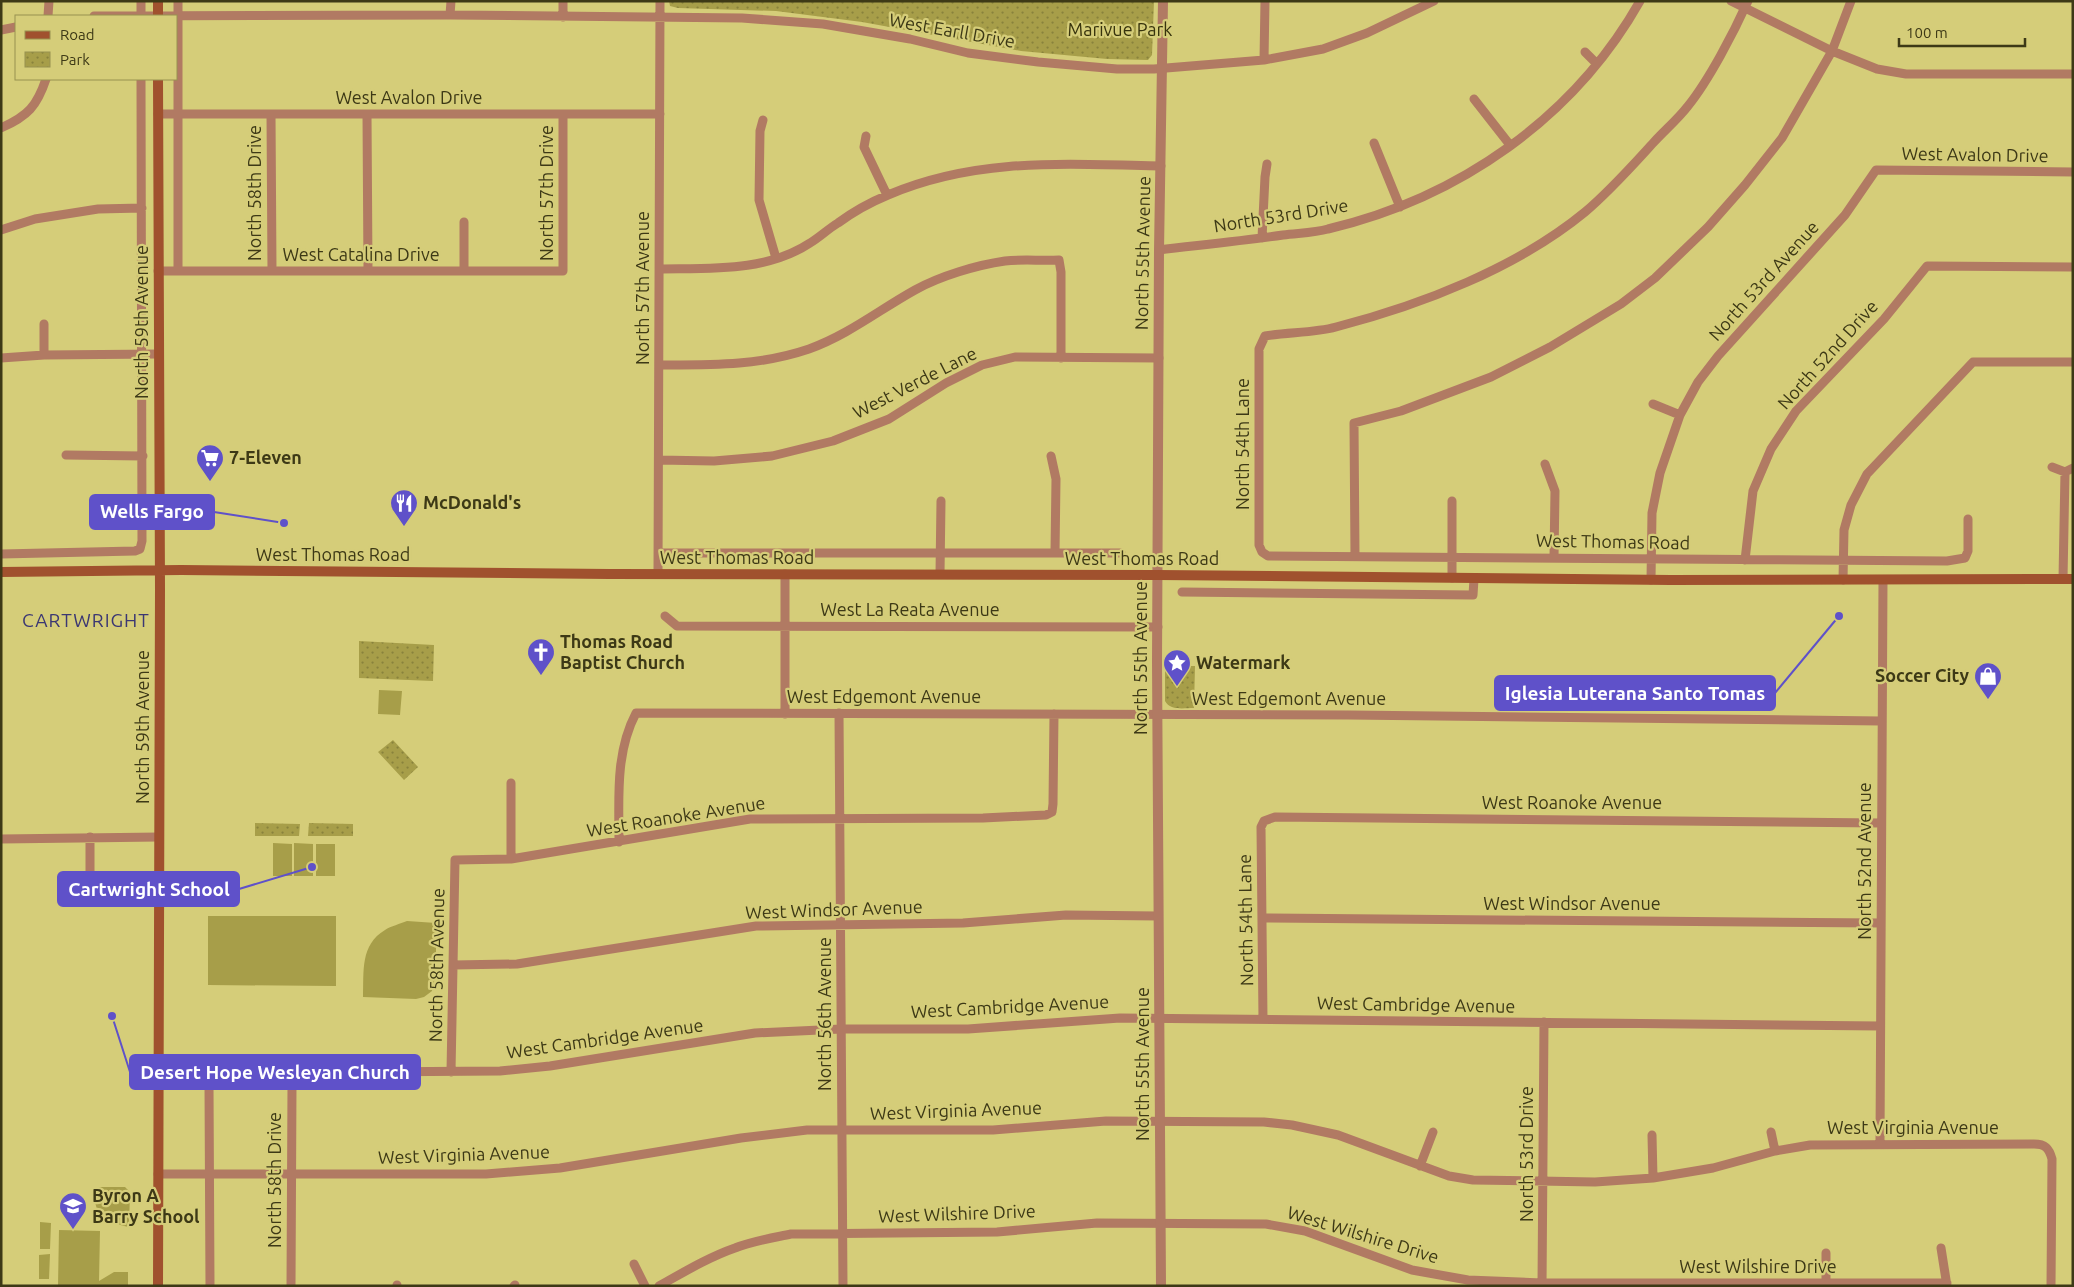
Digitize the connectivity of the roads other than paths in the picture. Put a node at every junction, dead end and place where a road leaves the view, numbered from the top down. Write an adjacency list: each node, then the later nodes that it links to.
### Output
1 (48, 1): 15 (street)
2 (141, 1): 16 (street)
3 (158, 1): 17 (main road)
4 (178, 1): 19 (street, North 59th Avenue)
5 (451, 1): 18 (street)
6 (563, 1): 20 (street)
7 (660, 1): 21 (street, North 57th Avenue)
8 (1163, 1): 28 (street, North 55th Avenue)
9 (1265, 1): 26 (street)
10 (1434, 1): 26 (street, West Earll Drive)
11 (1640, 1): 27 (street, North 53rd Drive)
12 (1731, 1): 14 (street)
13 (1851, 1): 24 (street)
14 (1747, 5): 24 (street); 86 (street, North 54th Lane)
15 (48, 15)
16 (141, 15)
17 (158, 15)
18 (450, 15): 19 (street, West Earll Drive); 20 (street, West Earll Drive)
19 (178, 16): 35 (street, North 59th Avenue)
20 (563, 16): 21 (street, West Earll Drive)
21 (660, 16): 28 (street, West Earll Drive); 39 (street, North 57th Avenue)
22 (15, 27): 23 (street)
23 (1, 30)
24 (1832, 51): 29 (street); 92 (street)
25 (1585, 52): 27 (street)
26 (1264, 60): 28 (street, West Earll Drive)
27 (1596, 63): 44 (street, North 53rd Drive)
28 (1163, 69): 46 (street, North 55th Avenue)
29 (2073, 74)
30 (46, 80): 41 (street)
31 (141, 80): 51 (street, North 59th Avenue)
32 (158, 80): 34 (main road, North 59th Avenue)
33 (1474, 99): 44 (street)
34 (158, 114): 35 (street, West Avalon Drive); 59 (main road, North 59th Avenue)
35 (178, 114): 36 (street, West Avalon Drive); 60 (street, North 59th Avenue)
36 (270, 114): 37 (street, West Avalon Drive); 61 (street, North 58th Drive)
37 (367, 114): 38 (street, West Avalon Drive); 62 (street)
38 (563, 114): 39 (street, West Avalon Drive); 64 (street, North 57th Drive)
39 (660, 114): 58 (street, North 57th Avenue)
40 (763, 120): 56 (street)
41 (1, 128)
42 (866, 136): 49 (street)
43 (1374, 143): 50 (street)
44 (1510, 145): 50 (street, North 53rd Drive)
45 (1267, 164): 54 (street)
46 (1161, 166): 49 (street); 55 (street, North 55th Avenue)
47 (1876, 170): 48 (street, West Avalon Drive); 75 (street, North 53rd Avenue)
48 (2073, 172)
49 (888, 195): 56 (street)
50 (1400, 207): 54 (street, North 53rd Drive)
51 (142, 208): 53 (street); 66 (street, North 59th Avenue)
52 (464, 222): 63 (street)
53 (1, 230)
54 (1262, 238): 55 (street, North 53rd Drive)
55 (1160, 250): 71 (street, North 55th Avenue)
56 (776, 258): 58 (street)
57 (2073, 267): 96 (street, North 52nd Drive)
58 (659, 269): 73 (street, North 57th Avenue)
59 (158, 271): 60 (street, West Catalina Drive); 67 (main road, North 59th Avenue)
60 (178, 271): 61 (street, West Catalina Drive)
61 (272, 271): 62 (street, West Catalina Drive)
62 (368, 271): 63 (street, West Catalina Drive)
63 (464, 271): 64 (street, West Catalina Drive)
64 (563, 271)
65 (44, 324): 68 (street)
66 (143, 354): 67 (street); 68 (street); 77 (street, North 59th Avenue)
67 (159, 354): 98 (main road, North 59th Avenue)
68 (44, 355): 69 (street)
69 (1, 358)
70 (1061, 358): 71 (street, West Verde Lane); 73 (street); 79 (street, West Verde Lane)
71 (1158, 358): 103 (street, North 55th Avenue)
72 (2073, 362): 97 (street)
73 (659, 366): 79 (street, North 57th Avenue)
74 (1653, 404): 75 (street)
75 (1680, 415): 95 (street, North 53rd Avenue)
76 (66, 455): 77 (street)
77 (143, 456): 88 (street, North 59th Avenue)
78 (1051, 456): 90 (street)
79 (659, 460): 87 (street, North 57th Avenue)
80 (1546, 464): 94 (street)
81 (2052, 467): 82 (street)
82 (2069, 470): 106 (street)
83 (940, 501): 89 (street)
84 (1452, 501): 93 (street)
85 (1968, 519): 97 (street, West Thomas Road)
86 (1262, 552): 92 (street, West Thomas Road)
87 (658, 553): 89 (street, West Thomas Road); 100 (street, North 57th Avenue)
88 (1, 554)
89 (940, 554): 90 (street, West Thomas Road); 102 (street)
90 (1055, 554): 91 (street, West Thomas Road)
91 (1121, 554)
92 (1356, 556): 93 (street, West Thomas Road)
93 (1452, 557): 94 (street, West Thomas Road); 105 (street)
94 (1554, 558): 95 (street, West Thomas Road)
95 (1651, 559): 96 (street, West Thomas Road); 108 (street, North 53rd Avenue)
96 (1745, 560): 97 (street, West Thomas Road)
97 (1843, 561): 109 (street)
98 (160, 571): 99 (main road, West Thomas Road); 100 (main road, West Thomas Road); 126 (main road, North 59th Avenue)
99 (1, 572)
100 (658, 574): 101 (main road, West Thomas Road)
101 (785, 574): 102 (main road, West Thomas Road); 114 (street)
102 (940, 574): 103 (main road, West Thomas Road)
103 (1158, 574): 104 (main road, West Thomas Road); 115 (street, North 55th Avenue)
104 (1230, 576): 105 (main road, West Thomas Road); 112 (street)
105 (1452, 578): 107 (main road, West Thomas Road)
106 (2068, 578): 110 (main road, West Thomas Road)
107 (1474, 579): 108 (main road, West Thomas Road); 112 (street, West Thomas Road)
108 (1651, 580): 109 (main road, West Thomas Road)
109 (1843, 580): 110 (main road, West Thomas Road)
110 (1883, 580): 120 (street, North 52nd Avenue)
111 (1182, 592): 112 (street, West Thomas Road)
112 (1230, 593)
113 (664, 616): 114 (street, West La Reata Avenue)
114 (785, 626): 115 (street, West La Reata Avenue); 117 (street)
115 (1158, 627): 119 (street, North 55th Avenue)
116 (839, 713): 117 (street, West Edgemont Avenue); 118 (street, West Edgemont Avenue); 122 (street, North 56th Avenue)
117 (785, 714): 128 (street, West Edgemont Avenue)
118 (1054, 714): 119 (street, West Edgemont Avenue); 122 (street, West Roanoke Avenue)
119 (1157, 714): 120 (street, West Edgemont Avenue); 132 (street, North 55th Avenue)
120 (1882, 721): 124 (street, North 52nd Avenue)
121 (511, 783): 129 (street)
122 (840, 817): 128 (street, West Roanoke Avenue); 135 (street, North 56th Avenue)
123 (1264, 821): 124 (street, West Roanoke Avenue); 133 (street, North 54th Lane)
124 (1881, 823): 134 (street, North 52nd Avenue)
125 (90, 837): 126 (street); 127 (street); 131 (street)
126 (159, 838): 153 (main road, North 59th Avenue)
127 (1, 840)
128 (619, 842): 129 (street, West Roanoke Avenue)
129 (511, 859): 130 (street, West Roanoke Avenue)
130 (455, 860): 136 (street, North 58th Avenue)
131 (90, 890)
132 (1158, 916): 135 (street, West Windsor Avenue); 137 (street, North 55th Avenue)
133 (1263, 918): 134 (street, West Windsor Avenue); 138 (street, North 54th Lane)
134 (1880, 923): 140 (street, North 52nd Avenue)
135 (840, 924): 136 (street, West Windsor Avenue); 141 (street, North 56th Avenue)
136 (453, 965): 143 (street, North 58th Avenue)
137 (1158, 1018): 138 (street, West Cambridge Avenue); 141 (street, West Cambridge Avenue); 145 (street, North 55th Avenue)
138 (1263, 1018): 139 (street, West Cambridge Avenue)
139 (1544, 1022): 140 (street, West Cambridge Avenue); 157 (street, North 53rd Drive)
140 (1880, 1026): 150 (street, North 52nd Avenue)
141 (841, 1029): 143 (street, West Cambridge Avenue); 146 (street, North 56th Avenue)
142 (203, 1067): 154 (street)
143 (451, 1072): 144 (street, West Cambridge Avenue)
144 (295, 1074): 155 (street, North 58th Drive)
145 (1160, 1120): 146 (street, West Virginia Avenue); 152 (street, West Virginia Avenue); 158 (street, North 55th Avenue)
146 (842, 1130): 155 (street, West Virginia Avenue); 159 (street, North 56th Avenue)
147 (1434, 1132): 152 (street)
148 (1770, 1132): 151 (street)
149 (1652, 1135): 156 (street)
150 (1880, 1143): 151 (street, West Virginia Avenue); 173 (street, West Virginia Avenue)
151 (1775, 1151): 156 (street, West Virginia Avenue)
152 (1420, 1166): 157 (street, West Virginia Avenue)
153 (158, 1174): 154 (street, West Virginia Avenue); 166 (main road, North 59th Avenue)
154 (209, 1174): 155 (street, West Virginia Avenue); 167 (street)
155 (291, 1174): 168 (street, North 58th Drive)
156 (1653, 1178): 157 (street, West Virginia Avenue)
157 (1543, 1181): 164 (street, North 53rd Drive)
158 (1160, 1224): 159 (street, West Wilshire Drive); 164 (street, West Wilshire Drive); 172 (street, North 55th Avenue)
159 (842, 1234): 170 (street, West Wilshire Drive); 171 (street, North 56th Avenue)
160 (1941, 1248): 165 (street)
161 (1826, 1253): 163 (street)
162 (634, 1264): 169 (street)
163 (1826, 1283): 164 (street, West Wilshire Drive); 165 (street, West Wilshire Drive)
164 (1542, 1284)
165 (1947, 1284)
166 (158, 1286)
167 (210, 1286)
168 (291, 1286)
169 (645, 1286)
170 (659, 1286)
171 (843, 1286)
172 (1161, 1286)
173 (2052, 1286)

